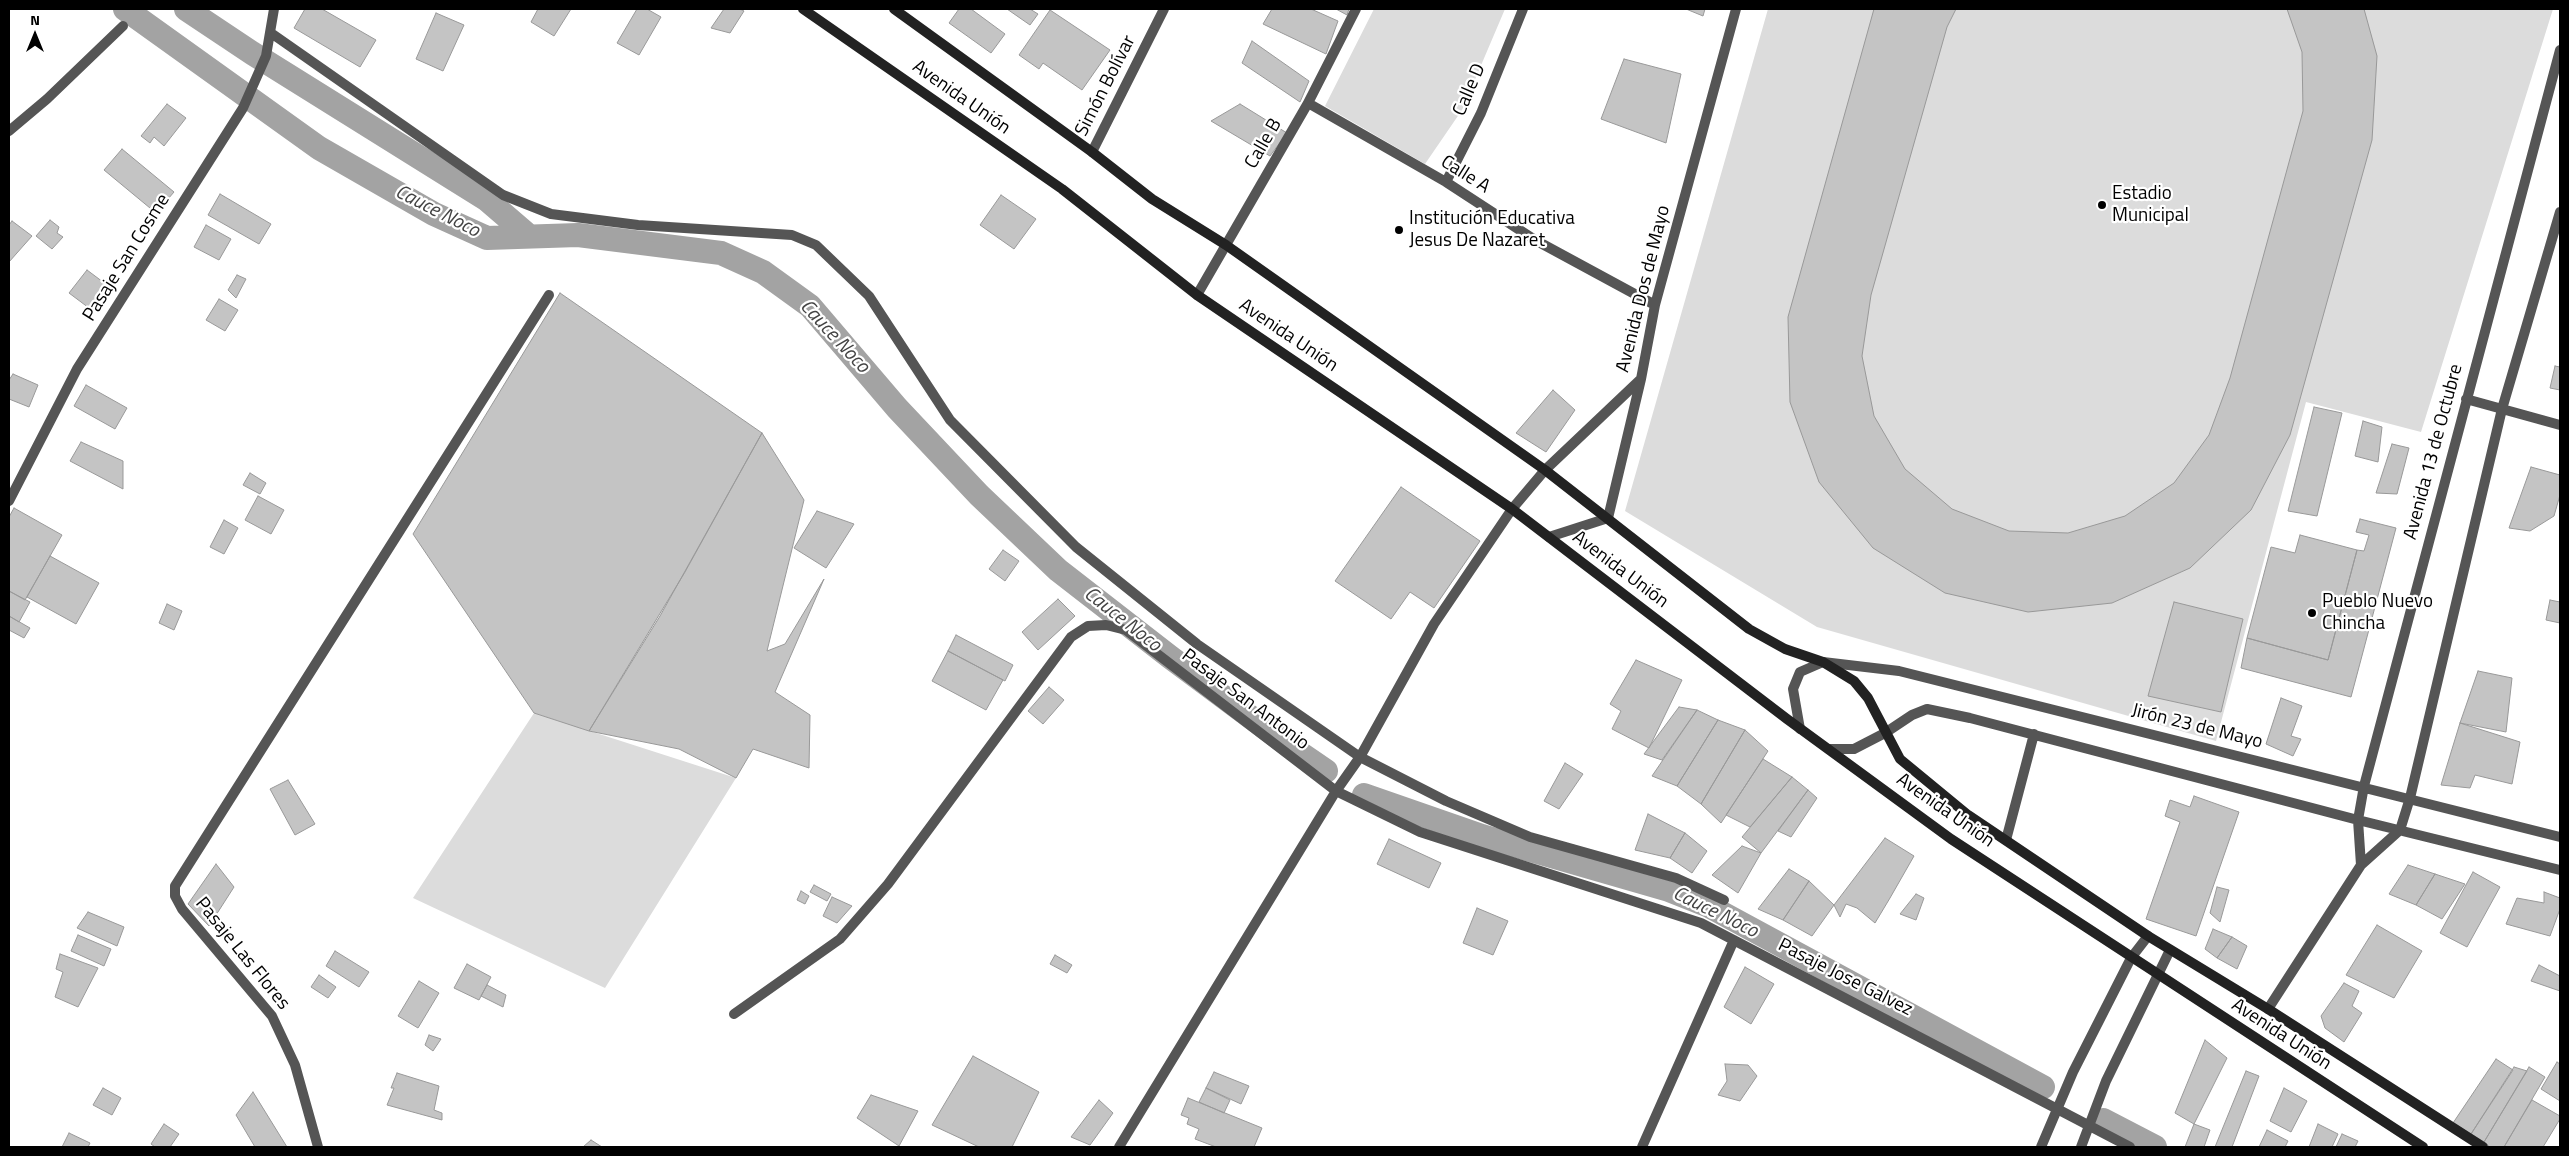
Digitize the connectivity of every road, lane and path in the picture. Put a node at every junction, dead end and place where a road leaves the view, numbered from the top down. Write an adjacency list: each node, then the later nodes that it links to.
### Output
1 (274, 9): 9 (street, Pasaje San Cosme)
2 (803, 9): 18 (main road, Avenida Unión)
3 (894, 9): 13 (main road, Avenida Unión)
4 (1164, 9): 13 (street, Simón Bolívar)
5 (1356, 9): 11 (street, Calle B)
6 (1523, 9): 14 (street, Calle D)
7 (1736, 9): 19 (street, Avenida Dos de Mayo)
8 (123, 26): 12 (street)
9 (271, 33): 25 (street, Pasaje San Cosme); 34 (street)
10 (2560, 50): 21 (street, Avenida 13 de Octubre)
11 (1308, 103): 14 (street, Calle A); 16 (street, Calle B)
12 (9, 131)
13 (1092, 152): 16 (main road, Avenida Unión)
14 (1446, 182): 19 (street, Calle A)
15 (2560, 212): 22 (street)
16 (1226, 245): 18 (street, Calle B); 24 (main road, Avenida Unión)
17 (549, 295): 54 (street, Pasaje Las Flores)
18 (1197, 295): 26 (main road, Avenida Unión)
19 (1655, 305): 20 (street, Avenida Dos de Mayo)
20 (1641, 379): 24 (street); 27 (street, Avenida Dos de Mayo)
21 (2466, 399): 22 (street); 35 (street, Avenida 13 de Octubre)
22 (2502, 409): 23 (street); 37 (street)
23 (2560, 425)
24 (1545, 470): 26 (street); 27 (main road, Avenida Unión)
25 (9, 501)
26 (1512, 509): 28 (main road, Avenida Unión); 34 (street)
27 (1608, 518): 28 (street); 29 (main road, Avenida Unión)
28 (1549, 537): 30 (main road, Avenida Unión)
29 (1823, 662): 30 (street); 31 (main road, Avenida Unión); 35 (street, Jirón 23 de Mayo)
30 (1800, 729): 33 (main road, Avenida Unión)
31 (1886, 733): 32 (street); 33 (street); 41 (main road, Avenida Unión)
32 (2034, 734): 38 (street); 41 (street)
33 (1829, 750): 48 (main road, Avenida Unión)
34 (1360, 757): 36 (street); 44 (street)
35 (2364, 786): 37 (street, Jirón 23 de Mayo); 38 (street, Avenida 13 de Octubre)
36 (1336, 791): 46 (street, Pasaje Jose Galvez); 51 (street, Pasaje San Antonio); 55 (street)
37 (2410, 798): 39 (street); 40 (street, Jirón 23 de Mayo)
38 (2358, 820): 39 (street); 42 (street, Avenida 13 de Octubre)
39 (2400, 830): 42 (street); 43 (street)
40 (2560, 837)
41 (2006, 840): 45 (main road, Avenida Unión)
42 (2361, 865): 50 (street)
43 (2560, 870)
44 (1724, 900)
45 (2148, 936): 47 (main road, Avenida Unión); 48 (street)
46 (1734, 940): 52 (street, Pasaje Jose Galvez); 56 (street)
47 (2170, 950): 49 (street); 50 (main road, Avenida Unión)
48 (2131, 958): 49 (main road, Avenida Unión); 52 (street)
49 (2156, 975): 53 (street); 60 (main road, Avenida Unión)
50 (2268, 1009): 61 (main road, Avenida Unión)
51 (734, 1014)
52 (2057, 1108): 53 (street, Pasaje Jose Galvez); 57 (street)
53 (2090, 1126): 58 (street); 59 (street, Pasaje Jose Galvez)
54 (318, 1147)
55 (1119, 1147)
56 (1642, 1147)
57 (2041, 1147)
58 (2081, 1147)
59 (2130, 1147)
60 (2423, 1147)
61 (2483, 1147)

